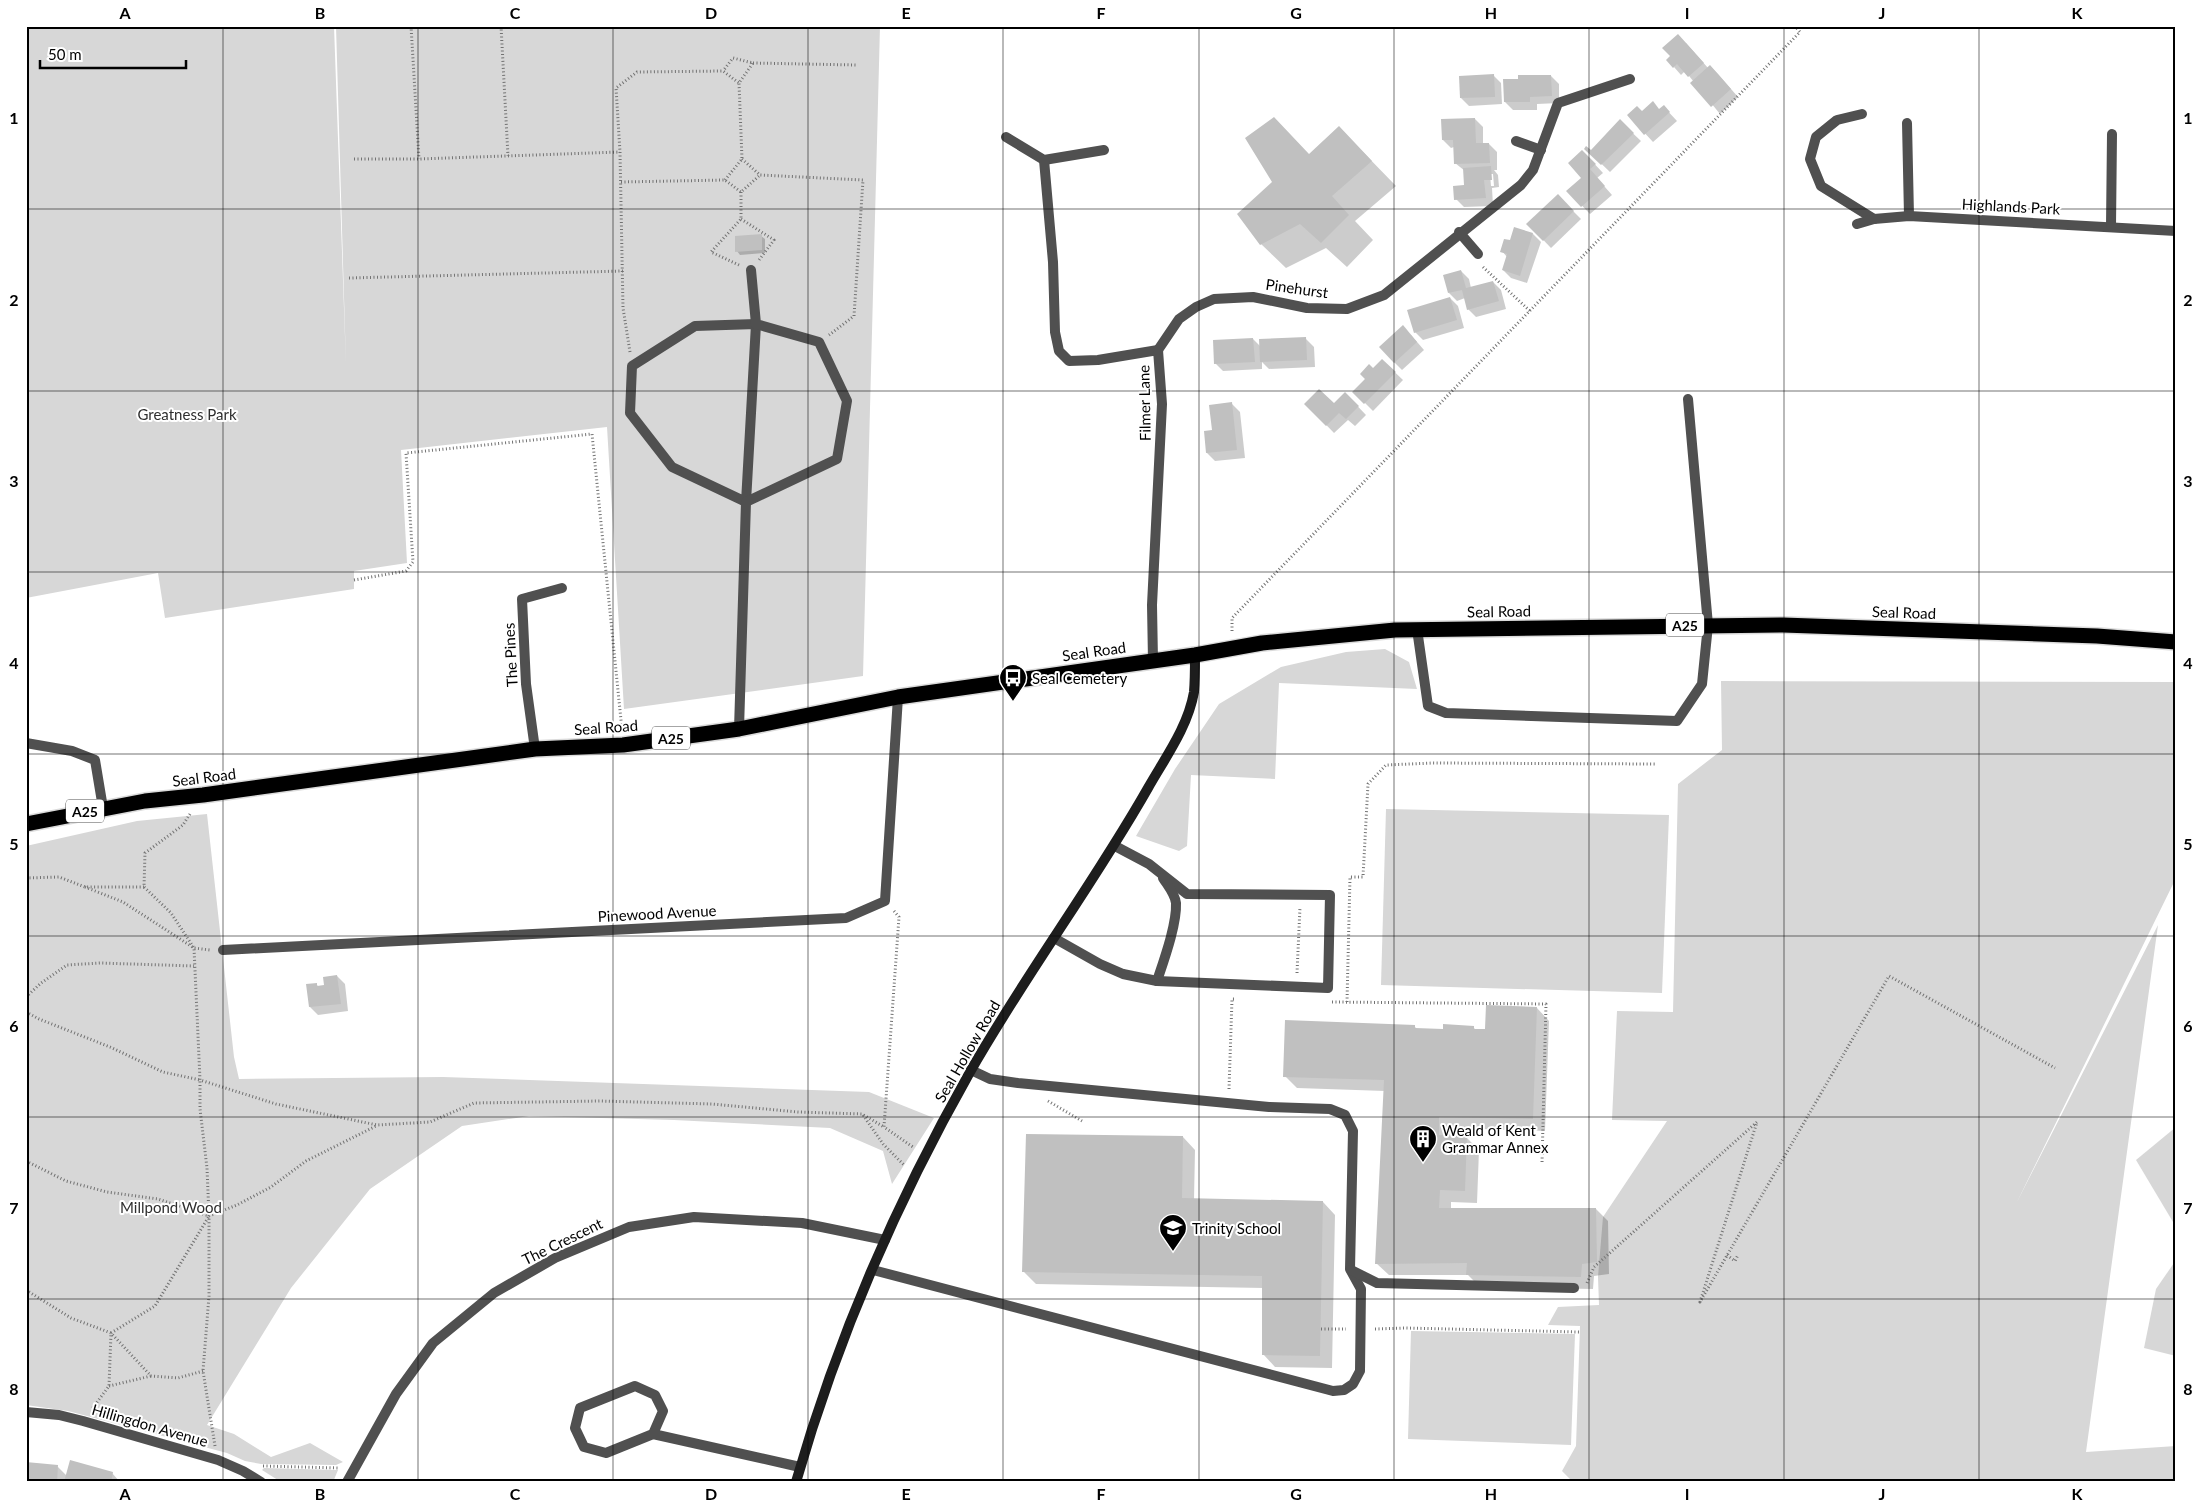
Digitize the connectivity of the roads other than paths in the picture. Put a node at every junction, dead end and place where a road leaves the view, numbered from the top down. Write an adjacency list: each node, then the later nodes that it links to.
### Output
1 (1630, 79): 8 (street, Pinehurst)
2 (1862, 114): 11 (street)
3 (1907, 123): 10 (street)
4 (2112, 134): 13 (street)
5 (1006, 137): 9 (street)
6 (1516, 141): 8 (street)
7 (1104, 150): 9 (street)
8 (1541, 150): 15 (street, Pinehurst)
9 (1044, 160): 19 (street, Filmer Lane)
10 (1909, 216): 11 (street, Highlands Park); 13 (street, Highlands Park)
11 (1874, 219): 12 (street, Highlands Park)
12 (1858, 224)
13 (2111, 226): 14 (street, Highlands Park)
14 (2176, 231)
15 (1459, 232): 16 (street); 19 (street, Pinehurst)
16 (1478, 254)
17 (751, 270): 18 (street)
18 (756, 324): 21 (street); 21 (street); 21 (street)
19 (1158, 350): 27 (street, Filmer Lane)
20 (1688, 399): 23 (street)
21 (746, 502): 29 (street)
22 (562, 588): 31 (street, The Pines)
23 (1708, 625): 24 (highway, Seal Road / A25); 24 (street); 25 (highway, Seal Road / A25)
24 (1417, 629): 26 (highway, Seal Road / A25)
25 (2176, 642)
26 (1195, 655): 27 (highway, Seal Road / A25); 34 (main road, Seal Hollow Road)
27 (1153, 660): 28 (highway, Seal Road / A25)
28 (898, 697): 29 (highway, Seal Road / A25); 37 (street, Pinewood Avenue)
29 (739, 729): 31 (highway, Seal Road / A25)
30 (26, 743): 32 (street)
31 (535, 749): 32 (highway, Seal Road / A25)
32 (103, 808): 33 (highway, Seal Road / A25)
33 (26, 824)
34 (1115, 846): 35 (street); 36 (main road, Seal Hollow Road)
35 (1162, 875): 38 (street); 38 (street)
36 (1054, 938): 38 (street); 39 (main road, Seal Hollow Road)
37 (223, 950)
38 (1157, 981)
39 (971, 1070): 40 (main road, Seal Hollow Road); 41 (street)
40 (885, 1240): 42 (main road, Seal Hollow Road); 48 (street, The Crescent)
41 (1350, 1269): 42 (street); 43 (street)
42 (872, 1270): 46 (main road, Seal Hollow Road)
43 (1574, 1288)
44 (26, 1412): 47 (street, Hillingdon Avenue)
45 (653, 1434): 45 (street); 46 (street)
46 (800, 1467): 49 (main road, Seal Hollow Road)
47 (262, 1482)
48 (347, 1482)
49 (796, 1482)

